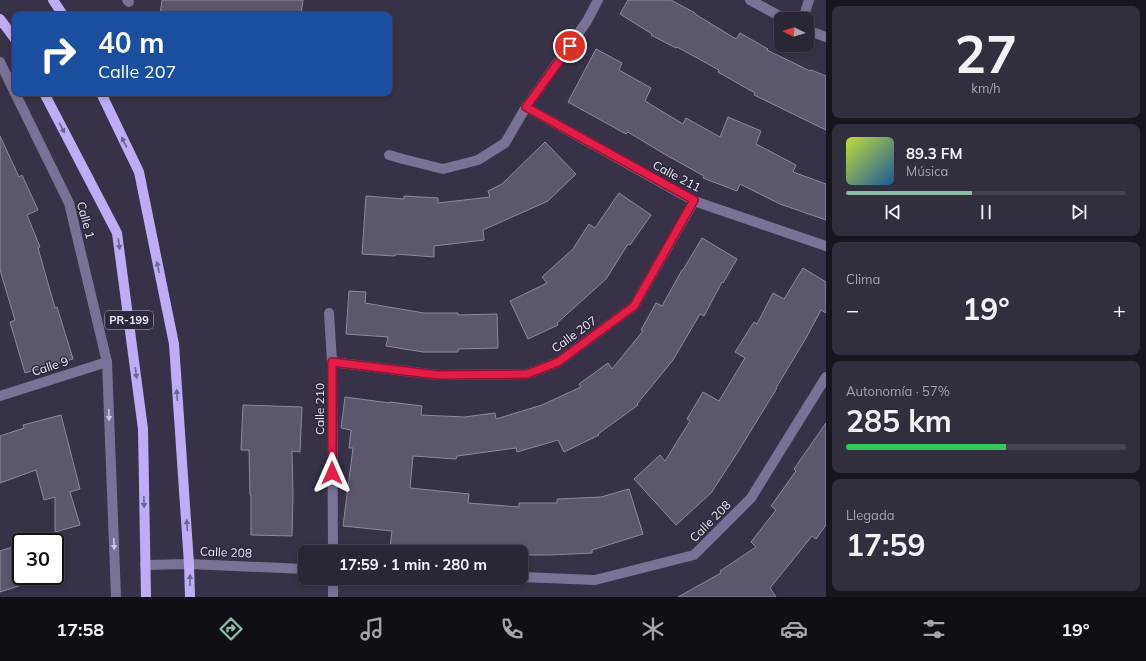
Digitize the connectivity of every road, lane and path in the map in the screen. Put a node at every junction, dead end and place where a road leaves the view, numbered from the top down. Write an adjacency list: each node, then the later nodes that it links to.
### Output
1 (53, 0): 5 (main road)
2 (598, 0): 17 (street)
3 (750, 0): 7 (street)
4 (809, 0): 6 (street)
5 (61, 12)
6 (805, 12)
7 (774, 13)
8 (0, 19): 10 (main road)
9 (814, 32): 11 (street)
10 (12, 35)
11 (826, 36)
12 (0, 62): 13 (street, Calle 1)
13 (12, 87)
14 (16, 96): 22 (street, Calle 1)
15 (46, 96): 28 (main road, PR-199, one-way to 28)
16 (102, 96): 27 (main road, PR-199, one-way to 16)
17 (526, 107): 18 (street); 19 (street, Calle 211)
18 (389, 155)
19 (694, 200): 20 (street, Calle 211); 23 (street, Calle 207)
20 (826, 246)
21 (329, 313): 23 (street, Calle 210)
22 (107, 362): 25 (street, Calle 9); 32 (street, Calle 1, one-way to 32)
23 (332, 362): 26 (street, Calle 210)
24 (826, 377): 30 (street, Calle 208)
25 (0, 396)
26 (333, 545)
27 (189, 564): 28 (street, Calle 208); 29 (street, Calle 208); 34 (main road, PR-199, one-way to 27)
28 (145, 565): 33 (main road, PR-199)
29 (298, 569)
30 (528, 577)
31 (333, 585): 35 (street)
32 (116, 597)
33 (146, 597)
34 (190, 597)
35 (333, 597)

